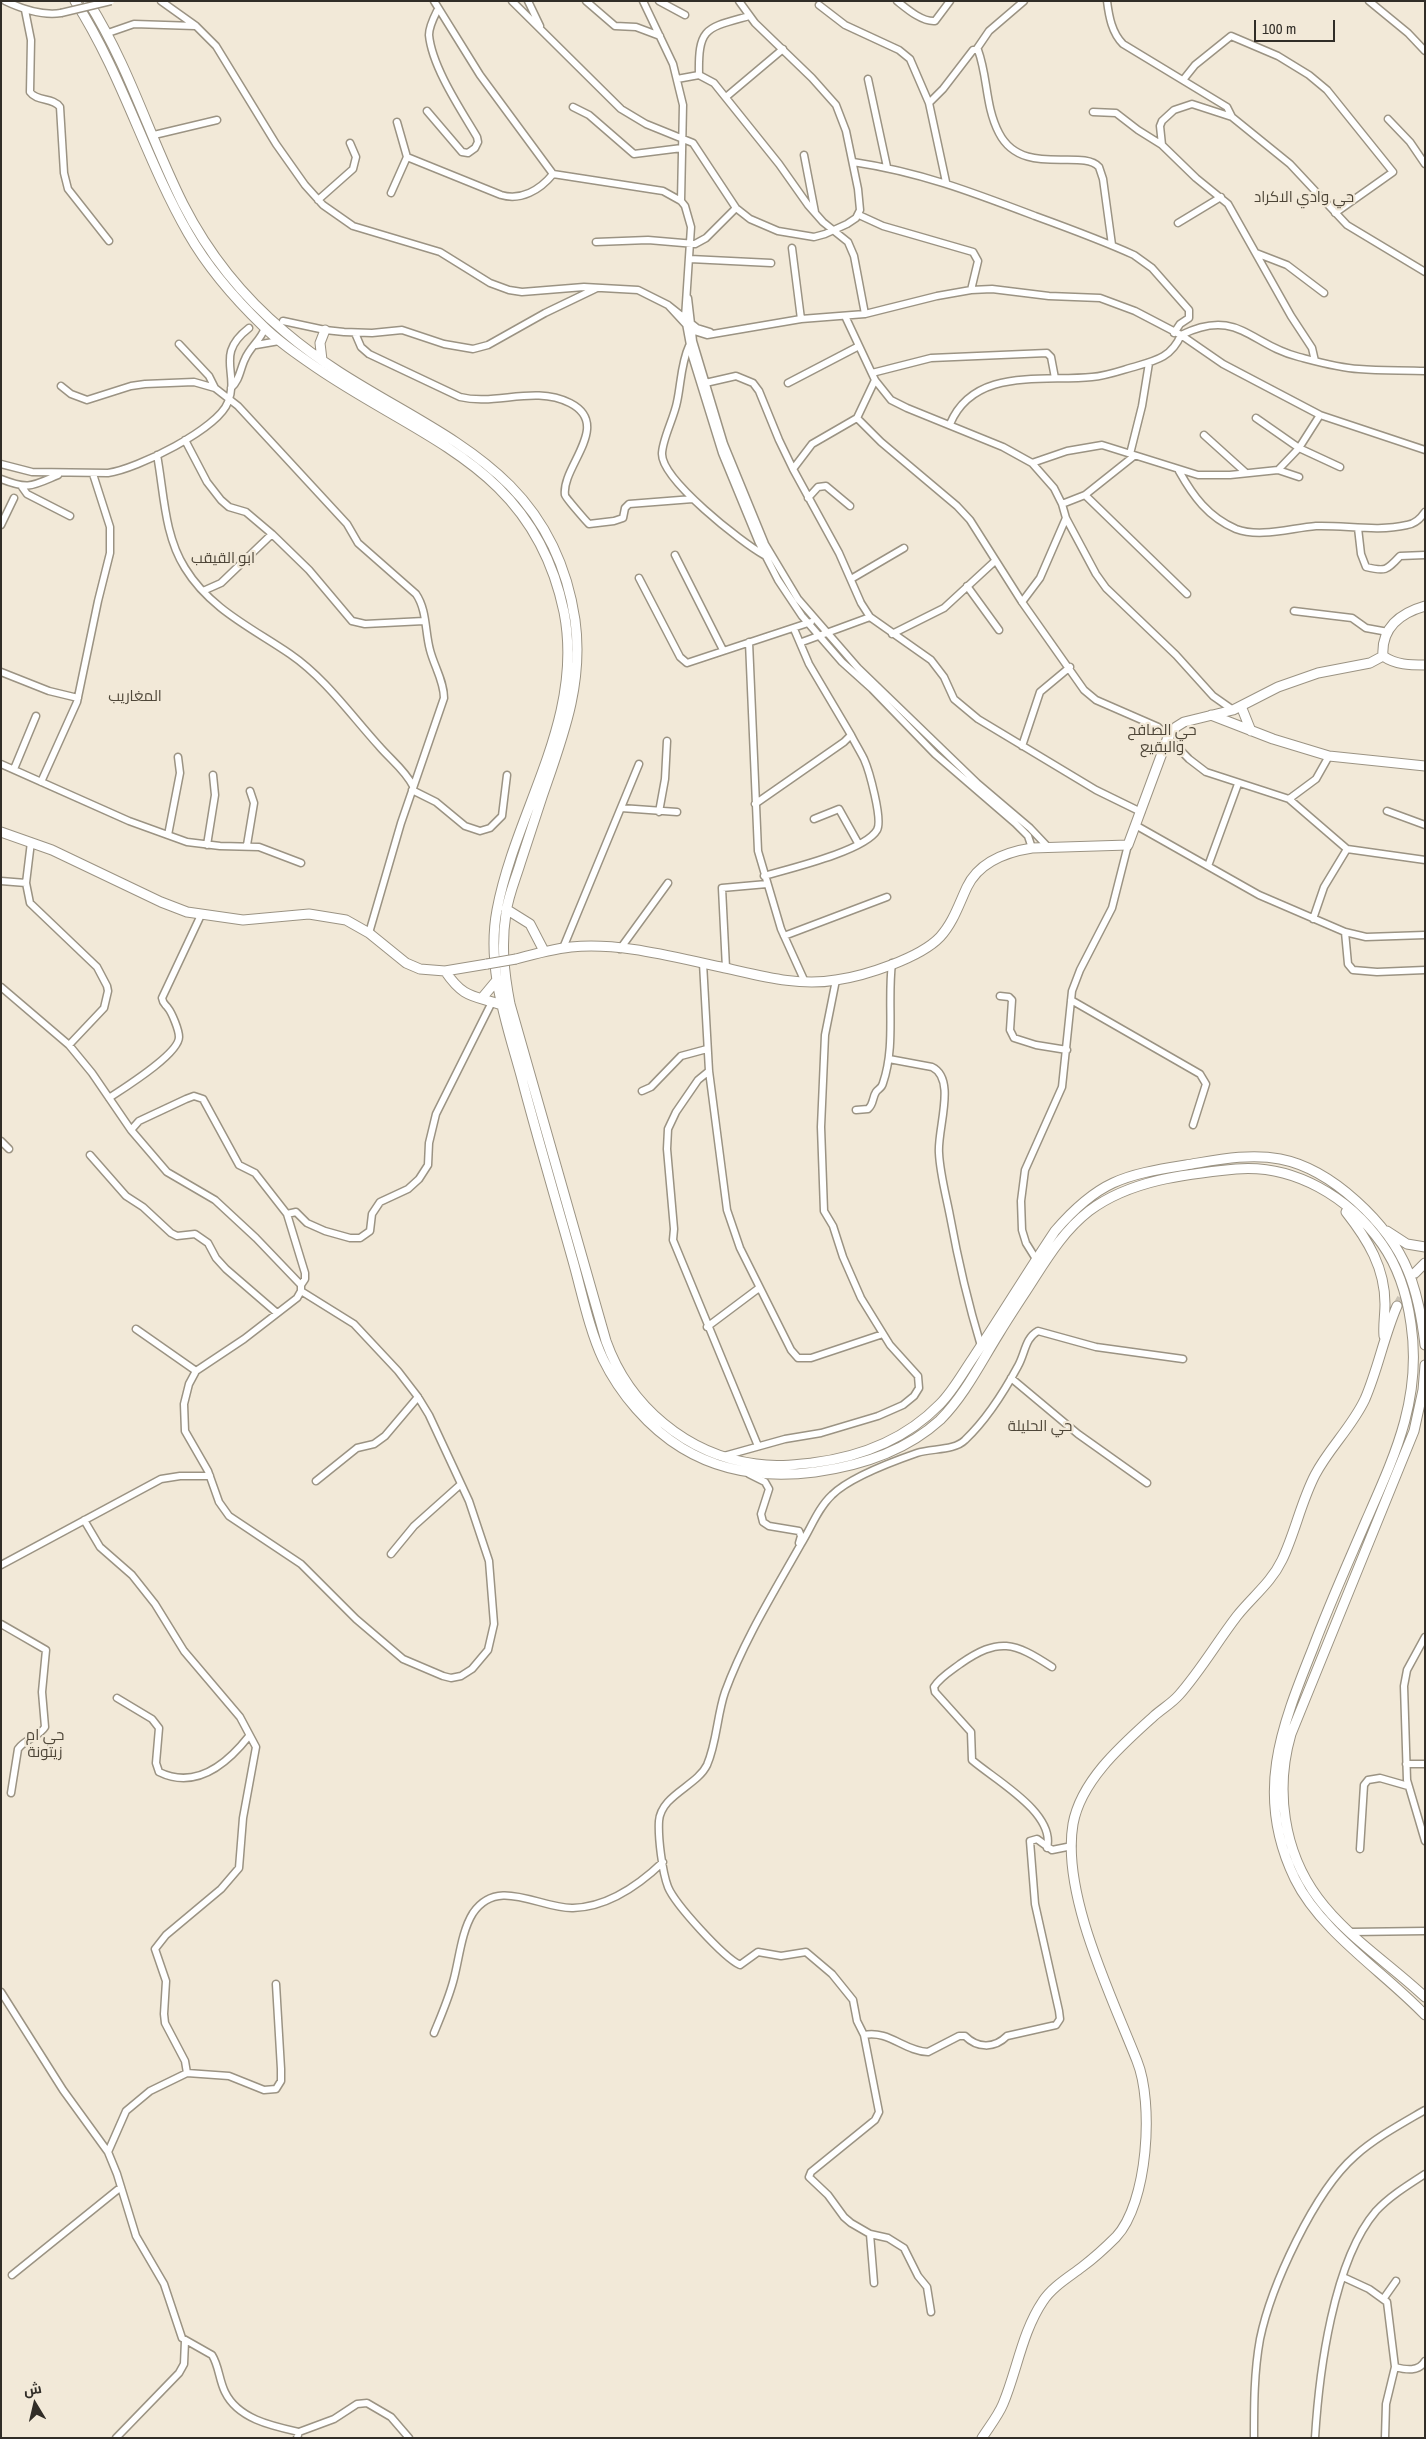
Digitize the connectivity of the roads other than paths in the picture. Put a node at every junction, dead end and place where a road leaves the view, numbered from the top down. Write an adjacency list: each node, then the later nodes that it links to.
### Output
1 (75, 1): 83 (main road)
2 (88, 1): 25 (main road)
3 (111, 1): 20 (street, bridge)
4 (161, 1): 23 (street)
5 (434, 1): 19 (street)
6 (512, 1): 24 (street)
7 (528, 1): 24 (street)
8 (586, 1): 26 (street)
9 (643, 1): 26 (street)
10 (659, 1): 21 (street)
11 (738, 1): 22 (street)
12 (897, 1): 13 (street)
13 (950, 1)
14 (1024, 1): 28 (street)
15 (1107, 1): 33 (street)
16 (1369, 1): 29 (street)
17 (9, 2): 20 (street)
18 (819, 5): 35 (street)
19 (438, 9): 37 (street); 53 (street)
20 (25, 10): 65 (street)
21 (684, 15)
22 (749, 16): 27 (street); 30 (street)
23 (196, 26): 25 (street); 57 (street)
24 (543, 32): 44 (street)
25 (108, 33): 43 (main road)
26 (660, 36): 31 (street)
27 (783, 49): 34 (street); 50 (street)
28 (976, 50): 35 (street); 68 (street)
29 (1425, 51)
30 (699, 75): 31 (street); 34 (street)
31 (677, 78): 44 (street)
32 (868, 80): 52 (street)
33 (1183, 80): 39 (street); 61 (street)
34 (726, 97): 60 (street)
35 (928, 103): 54 (street)
36 (573, 107): 47 (street)
37 (427, 111)
38 (1093, 112): 46 (street)
39 (1232, 117): 46 (street); 61 (street)
40 (1388, 119): 51 (street)
41 (216, 120): 43 (street)
42 (396, 122): 49 (street)
43 (154, 134): 93 (main road)
44 (683, 139): 47 (street); 59 (street)
45 (350, 143): 57 (street)
46 (1162, 145): 56 (street)
47 (682, 148): 58 (street)
48 (804, 155): 60 (street)
49 (407, 157): 53 (street); 55 (street)
50 (853, 162): 52 (street); 62 (street)
51 (1425, 164)
52 (887, 167): 54 (street)
53 (553, 174): 58 (street)
54 (946, 182): 68 (street)
55 (391, 193)
56 (1221, 197): 63 (street); 70 (street)
57 (318, 200): 74 (street)
58 (682, 201): 67 (street)
59 (736, 208): 64 (street); 67 (street)
60 (815, 213): 64 (street)
61 (1334, 213): 73 (street)
62 (859, 215): 64 (street); 75 (street)
63 (1178, 223)
64 (833, 230): 77 (street)
65 (109, 241)
66 (596, 242): 67 (street)
67 (690, 245): 71 (street)
68 (1112, 245): 86 (street)
69 (792, 248): 79 (street)
70 (1256, 253): 76 (street); 95 (street)
71 (690, 259): 72 (street); 81 (street)
72 (771, 263)
73 (1425, 272)
74 (599, 288): 81 (street); 85 (street)
75 (971, 290): 77 (street); 86 (street)
76 (1324, 293)
77 (865, 314): 78 (street)
78 (845, 316): 79 (street); 92 (street)
79 (801, 319): 81 (street)
80 (283, 321): 84 (street)
81 (688, 324): 89 (street)
82 (249, 328): 105 (street)
83 (265, 328): 87 (main road); 91 (street)
84 (325, 330): 85 (street); 88 (main road)
85 (355, 333): 132 (street)
86 (1178, 334): 95 (street); 96 (street); 107 (street)
87 (279, 341): 91 (street); 239 (main road)
88 (320, 343): 93 (main road); 94 (main road)
89 (691, 343): 102 (street); 132 (street)
90 (179, 344): 104 (street)
91 (255, 345): 105 (street)
92 (859, 346): 98 (street); 101 (street)
93 (306, 350): 94 (main road)
94 (322, 360): 222 (main road)
95 (1315, 360): 97 (street)
96 (1149, 363): 99 (street); 116 (street)
97 (1425, 370)
98 (872, 373): 99 (street); 100 (street)
99 (1055, 378): 110 (street)
100 (875, 380): 108 (street); 110 (street)
101 (788, 383)
102 (702, 384): 120 (street); 144 (street); 148 (street)
103 (62, 386): 104 (street)
104 (215, 388): 106 (street)
105 (231, 388): 106 (street)
106 (229, 399): 112 (street); 157 (street)
107 (1320, 415): 113 (street); 114 (street)
108 (857, 418): 120 (street); 145 (street)
109 (1256, 418): 113 (street)
110 (950, 424): 117 (street)
111 (1204, 436): 123 (street)
112 (185, 440): 115 (street); 140 (street)
113 (1299, 448): 119 (street); 121 (street)
114 (1425, 450)
115 (157, 455): 125 (street); 150 (street)
116 (1132, 455): 117 (street); 122 (street); 129 (street)
117 (1032, 463): 133 (street)
118 (1, 464): 124 (street)
119 (1340, 467)
120 (793, 469): 131 (street)
121 (1278, 470): 123 (street); 126 (street)
122 (1179, 471): 123 (street); 139 (street)
123 (1245, 472)
124 (61, 474): 125 (street); 128 (street)
125 (93, 474): 172 (street)
126 (1299, 478)
127 (1, 479): 128 (street)
128 (22, 487): 136 (street)
129 (1085, 495): 133 (street); 151 (street)
130 (14, 498): 138 (street)
131 (808, 498): 134 (street); 147 (street)
132 (693, 499): 144 (street)
133 (1062, 504): 137 (street)
134 (850, 506)
135 (1425, 512): 139 (street)
136 (70, 516)
137 (1066, 518): 152 (street); 173 (street)
138 (1, 525)
139 (1358, 528): 142 (street)
140 (272, 534): 150 (street); 157 (street)
141 (904, 548): 147 (street)
142 (1425, 554)
143 (675, 555): 167 (street)
144 (765, 556): 148 (street)
145 (995, 561): 149 (street); 152 (street)
146 (639, 578): 167 (street)
147 (851, 579): 155 (street)
148 (785, 585): 156 (street); 158 (street)
149 (968, 586): 160 (street); 163 (street)
150 (203, 591): 191 (street)
151 (1187, 594)
152 (1022, 602): 170 (street)
153 (1425, 606): 162 (main road)
154 (1294, 610): 162 (street)
155 (870, 617): 161 (street); 163 (street)
156 (815, 620): 158 (street); 161 (street)
157 (424, 621): 191 (street)
158 (808, 623): 159 (street); 164 (street)
159 (794, 629): 165 (street); 166 (street)
160 (999, 630)
161 (826, 632): 164 (street); 210 (street)
162 (1388, 632): 168 (main road)
163 (892, 634): 180 (street)
164 (818, 636): 166 (street); 211 (street)
165 (748, 642): 167 (street); 194 (street)
166 (802, 642): 177 (street)
167 (723, 650)
168 (1384, 656): 169 (main road); 173 (main road)
169 (1425, 665)
170 (1070, 667): 178 (street); 180 (street)
171 (1, 672): 172 (street)
172 (78, 698): 189 (street)
173 (1237, 708): 174 (main road); 176 (main road)
174 (1211, 715): 176 (main road); 178 (main road)
175 (36, 716): 186 (street)
176 (1251, 731): 181 (main road)
177 (851, 735): 194 (street); 206 (street)
178 (1168, 738): 190 (street); 199 (main road)
179 (667, 741): 197 (street)
180 (1022, 746): 199 (street)
181 (1329, 756): 185 (main road); 193 (street)
182 (178, 758): 204 (street)
183 (1, 764): 186 (street)
184 (639, 764): 195 (street)
185 (1425, 766)
186 (14, 769): 189 (street)
187 (213, 775): 207 (street)
188 (507, 775): 191 (street)
189 (41, 782): 204 (street)
190 (1238, 784): 193 (street); 215 (street)
191 (412, 788): 228 (street)
192 (250, 791): 208 (street)
193 (1290, 799): 212 (street)
194 (755, 804): 216 (street)
195 (621, 808): 197 (street); 231 (street)
196 (1388, 811): 201 (street)
197 (660, 812): 198 (street)
198 (677, 812)
199 (1141, 812): 202 (main road)
200 (814, 819): 206 (street)
201 (1425, 825)
202 (1137, 826): 209 (main road); 215 (street)
203 (1, 832): 205 (main road)
204 (168, 835): 207 (street)
205 (31, 842): 218 (street); 223 (main road)
206 (858, 843): 216 (street)
207 (207, 845): 208 (street)
208 (247, 845): 214 (street)
209 (1128, 845): 210 (main road); 245 (street)
210 (1048, 847): 211 (main road)
211 (1032, 848): 235 (main road)
212 (1347, 848): 213 (street); 225 (street)
213 (1425, 860)
214 (301, 863)
215 (1208, 866): 225 (street)
216 (764, 876): 220 (street)
217 (1, 881): 218 (street)
218 (26, 883): 248 (street)
219 (668, 883): 232 (street)
220 (767, 884): 230 (street); 236 (street)
221 (887, 897): 230 (street)
222 (506, 909): 224 (main road); 226 (main road)
223 (201, 914): 228 (main road); 254 (street)
224 (521, 919): 226 (main road); 233 (main road)
225 (1313, 919): 227 (street)
226 (504, 930): 289 (main road)
227 (1345, 932): 229 (street); 237 (street)
228 (369, 933): 238 (main road)
229 (1425, 935)
230 (784, 936): 241 (street)
231 (563, 948): 232 (main road); 233 (main road)
232 (620, 949): 234 (main road)
233 (544, 951): 238 (main road, bridge)
234 (702, 963): 236 (main road); 249 (street)
235 (892, 963): 240 (main road); 251 (street)
236 (726, 968): 241 (main road)
237 (1425, 970)
238 (445, 971): 244 (main road)
239 (496, 980): 244 (main road); 247 (main road)
240 (836, 980): 241 (main road); 277 (street)
241 (805, 982)
242 (1, 987): 248 (street)
243 (1000, 996): 250 (street)
244 (482, 998): 246 (main road)
245 (1071, 1000): 250 (street); 256 (street)
246 (492, 1002): 247 (main road); 264 (street)
247 (502, 1005): 290 (main road)
248 (69, 1045): 254 (street)
249 (708, 1049): 252 (street); 253 (street)
250 (1067, 1050): 267 (street)
251 (889, 1059): 255 (street); 279 (street)
252 (709, 1071): 271 (street); 275 (street)
253 (642, 1091)
254 (109, 1098): 257 (street)
255 (856, 1110)
256 (1194, 1125)
257 (131, 1130): 264 (street); 270 (street)
258 (1, 1141): 259 (street)
259 (9, 1149)
260 (90, 1155): 274 (street)
261 (1178, 1166): 262 (main road); 265 (main road); 267 (main road)
262 (1178, 1178): 263 (main road); 286 (main road)
263 (1335, 1198): 280 (main road); 299 (main road)
264 (287, 1214): 270 (street)
265 (1372, 1218): 266 (main road); 273 (main road)
266 (1425, 1247)
267 (1036, 1259): 279 (main road)
268 (1425, 1262): 269 (main road)
269 (1415, 1273)
270 (301, 1288): 274 (street); 285 (street)
271 (758, 1288): 275 (street); 277 (street)
272 (1397, 1306): 280 (main road)
273 (1423, 1311): 278 (main road)
274 (277, 1313): 283 (street)
275 (707, 1326): 287 (street)
276 (136, 1329): 283 (street)
277 (884, 1334): 287 (street)
278 (1425, 1345)
279 (981, 1346): 289 (main road)
280 (1384, 1346): 311 (main road)
281 (1183, 1359): 284 (street)
282 (1425, 1365): 300 (main road)
283 (196, 1371): 291 (street)
284 (1011, 1378): 288 (street); 293 (street)
285 (418, 1397): 292 (street); 294 (street)
286 (912, 1440): 288 (street); 290 (main road)
287 (758, 1446): 289 (street)
288 (919, 1452): 296 (street)
289 (723, 1457)
290 (746, 1472): 296 (street)
291 (210, 1476): 294 (street); 295 (street)
292 (316, 1481)
293 (1147, 1483)
294 (461, 1484): 297 (street)
295 (84, 1520): 298 (street); 305 (street)
296 (797, 1552): 314 (street)
297 (391, 1554)
298 (1, 1565)
299 (1338, 1585): 300 (main road); 320 (main road)
300 (1348, 1589): 316 (main road)
301 (1, 1624): 309 (street)
302 (1425, 1637): 306 (street)
303 (1052, 1667): 312 (street)
304 (117, 1698): 305 (street)
305 (249, 1736): 323 (street)
306 (1406, 1764): 307 (street); 308 (street)
307 (1425, 1764)
308 (1408, 1786): 310 (street); 313 (street)
309 (11, 1793)
310 (1425, 1841)
311 (1072, 1846): 312 (street); 341 (main road)
312 (1047, 1848): 322 (street)
313 (1360, 1848)
314 (663, 1862): 321 (street); 322 (street)
315 (1425, 1931): 316 (street)
316 (1351, 1932): 319 (main road)
317 (276, 1984): 323 (street)
318 (1, 1992): 325 (street)
319 (1425, 1997)
320 (1425, 2015)
321 (434, 2033)
322 (864, 2035): 328 (street)
323 (187, 2072): 325 (street)
324 (1425, 2110): 342 (street)
325 (108, 2152): 327 (street)
326 (1425, 2174): 330 (street)
327 (121, 2188): 329 (street); 335 (street)
328 (870, 2234): 332 (street); 334 (street)
329 (12, 2275)
330 (1343, 2277): 333 (street); 343 (street)
331 (1396, 2281): 333 (street)
332 (874, 2283)
333 (1384, 2298): 337 (street)
334 (931, 2312)
335 (185, 2341): 338 (street); 339 (street)
336 (1425, 2361): 337 (street)
337 (1395, 2367): 344 (street)
338 (298, 2435): 340 (street)
339 (116, 2438)
340 (409, 2438)
341 (982, 2438)
342 (1254, 2438)
343 (1315, 2438)
344 (1385, 2438)

